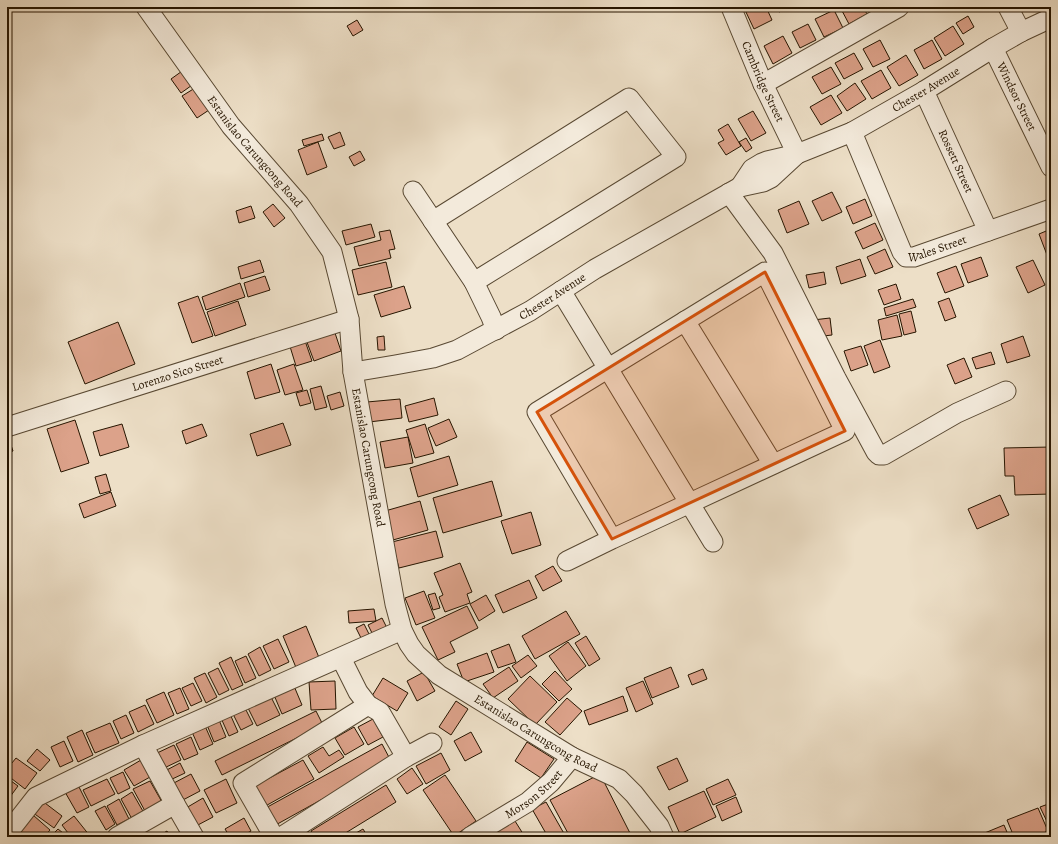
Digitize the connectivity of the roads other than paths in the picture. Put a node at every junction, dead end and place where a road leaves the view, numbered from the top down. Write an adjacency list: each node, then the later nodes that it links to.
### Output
1 (146, 7): 20 (street, Estanislao Carungcong Road)
2 (731, 7): 8 (street, Cambridge Street)
3 (899, 7): 8 (street)
4 (1008, 7): 6 (street)
5 (1051, 18): 6 (street, Chester Avenue)
6 (1021, 32): 7 (street, Chester Avenue)
7 (993, 48): 9 (street, Chester Avenue); 12 (street, Windsor Street)
8 (763, 84): 11 (street, Cambridge Street)
9 (924, 91): 10 (street, Chester Avenue); 17 (street, Rossett Street)
10 (852, 132): 11 (street, Chester Avenue); 17 (street, Wales Street)
11 (797, 154): 13 (street, Chester Avenue)
12 (1051, 167)
13 (735, 190): 19 (street, Chester Avenue); 25 (street)
14 (413, 191): 16 (street)
15 (1051, 208): 17 (street, Wales Street)
16 (433, 221): 18 (street); 18 (street)
17 (988, 231)
18 (474, 282): 22 (street)
19 (561, 291): 22 (street, Chester Avenue); 23 (street)
20 (349, 319): 24 (street, Estanislao Carungcong Road); 26 (street, Lorenzo Sico Street)
21 (685, 321): 23 (street); 27 (street); 27 (street)
22 (496, 330): 24 (street, Chester Avenue)
23 (608, 368): 28 (street); 29 (street)
24 (353, 372): 32 (street, Estanislao Carungcong Road)
25 (1006, 391)
26 (7, 427)
27 (773, 464): 28 (street)
28 (690, 503): 29 (street); 30 (street)
29 (612, 539): 31 (street)
30 (713, 542)
31 (567, 561)
32 (402, 630): 33 (street); 38 (street, Estanislao Carungcong Road)
33 (341, 658): 34 (street); 36 (street)
34 (368, 705): 37 (street); 43 (street)
35 (432, 743): 37 (street)
36 (144, 745): 39 (street); 40 (street)
37 (406, 757): 44 (street)
38 (572, 757): 45 (street, Morson Street); 46 (street, Estanislao Carungcong Road)
39 (175, 804): 41 (street); 42 (street)
40 (7, 834)
41 (117, 837)
42 (194, 837)
43 (274, 837)
44 (281, 837)
45 (470, 837)
46 (664, 837)

